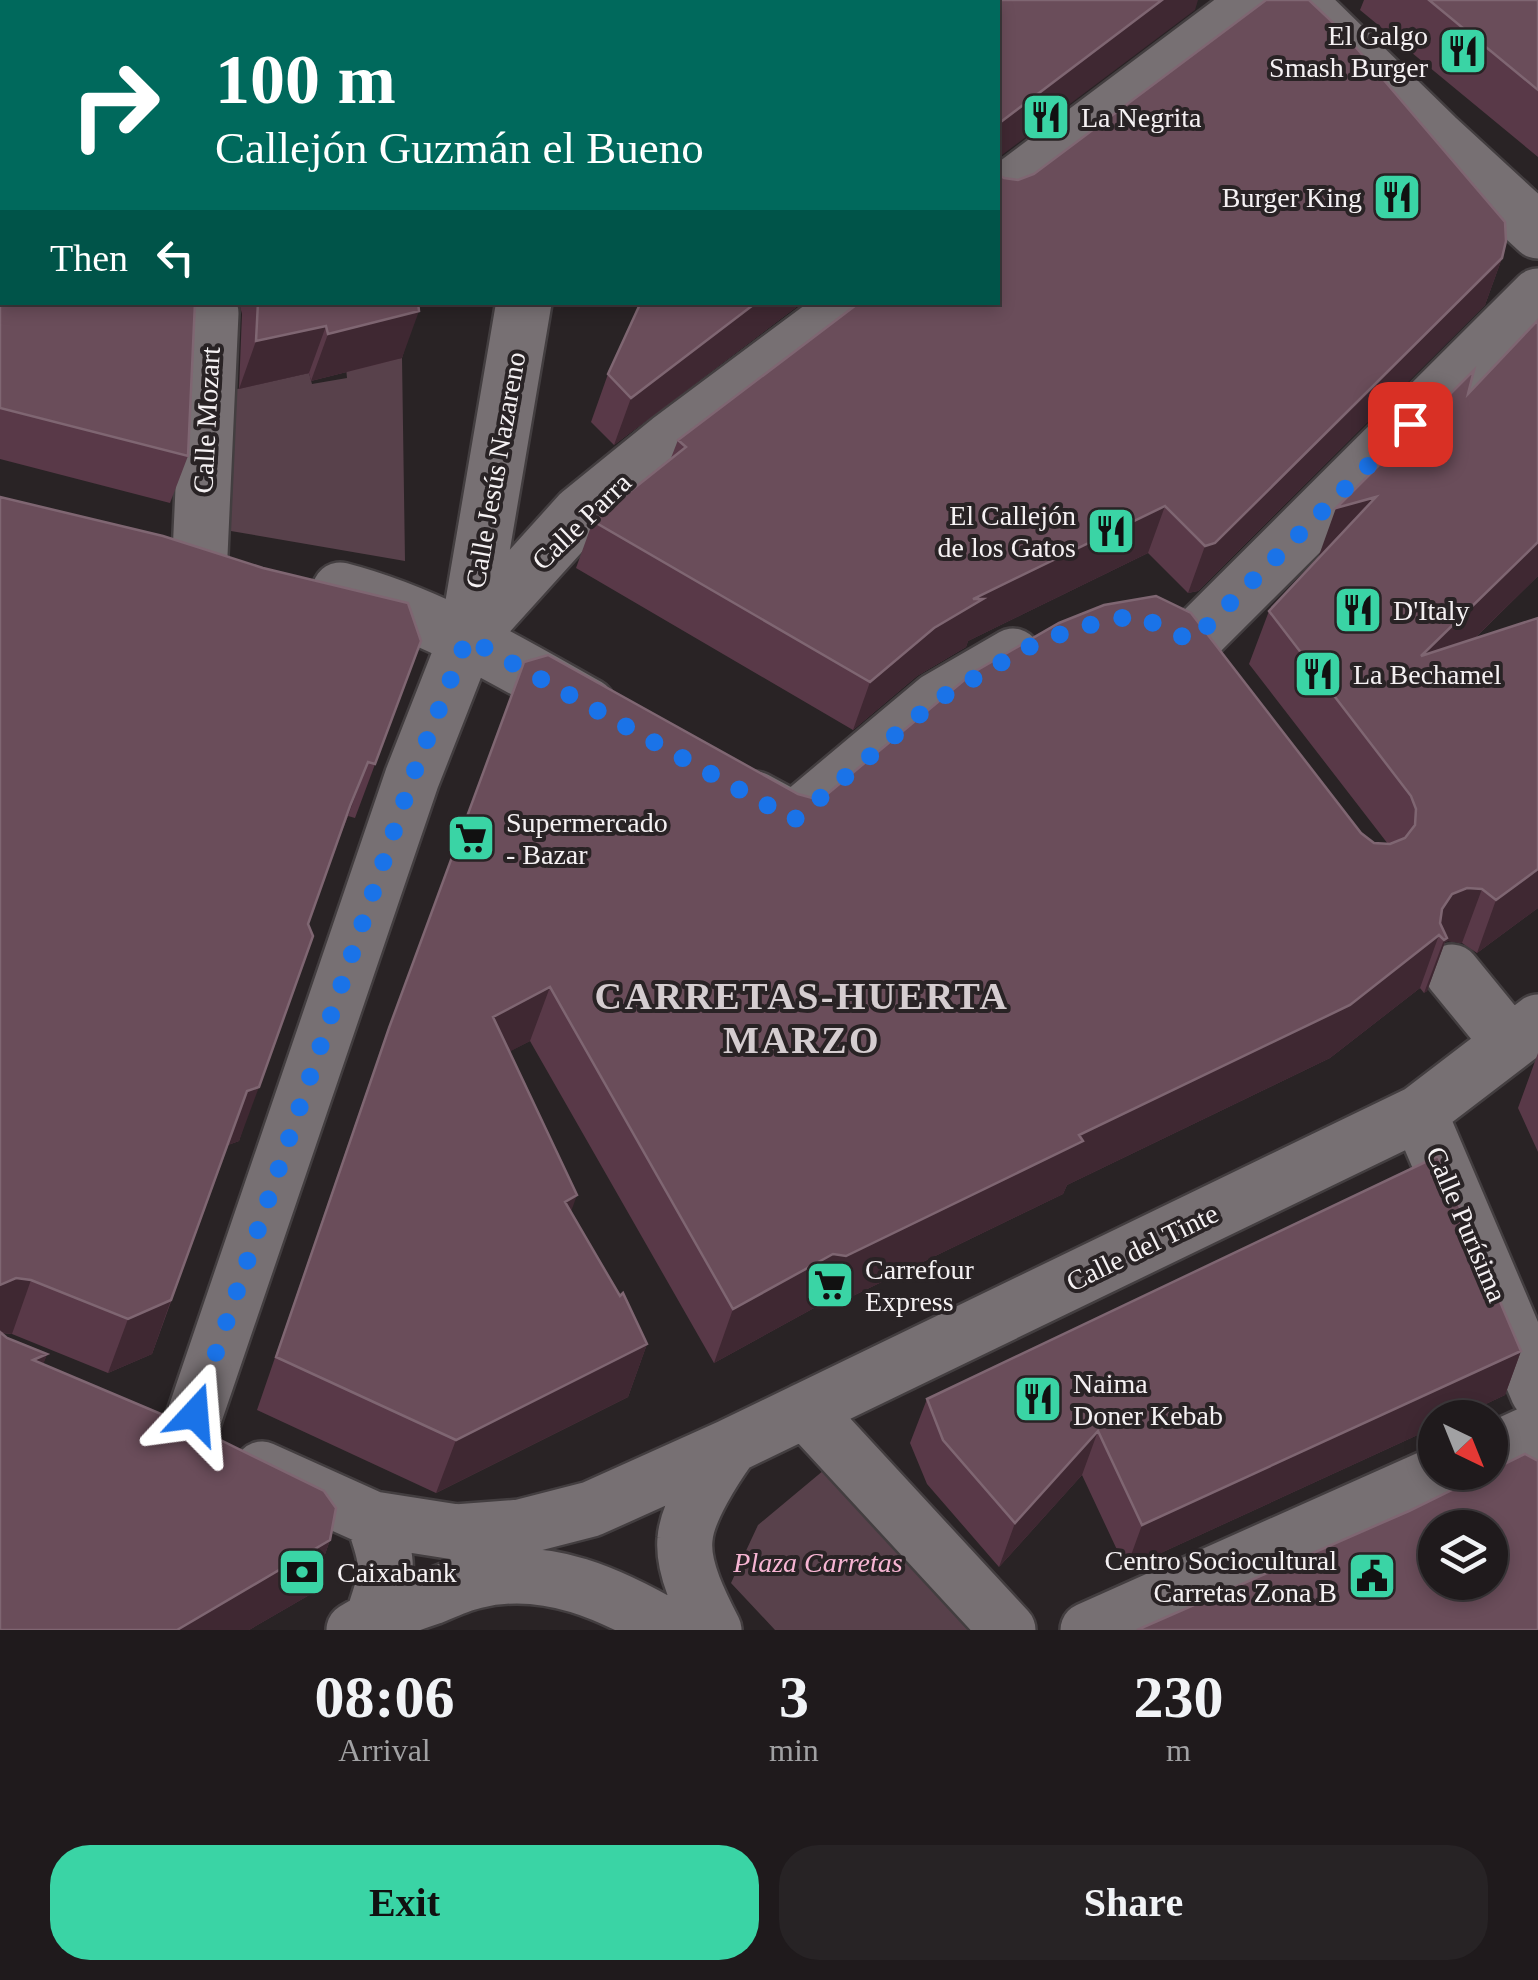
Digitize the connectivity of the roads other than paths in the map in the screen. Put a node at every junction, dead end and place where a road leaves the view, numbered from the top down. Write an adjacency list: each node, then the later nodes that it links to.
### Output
1 (1260, 0): 3 (street)
2 (1296, 0): 4 (street)
3 (1000, 195)
4 (1538, 231)
5 (1538, 296): 13 (street)
6 (192, 305): 9 (street, Calle Mozart)
7 (523, 305): 12 (street, Calle Jesús Nazareno)
8 (851, 305): 12 (street, Calle Parra)
9 (145, 541)
10 (295, 579): 12 (street)
11 (1059, 635): 15 (street)
12 (467, 638): 14 (street); 21 (street, Calle Parra)
13 (1227, 686)
14 (623, 726)
15 (710, 774)
16 (1452, 972): 17 (street)
17 (1524, 1033): 18 (street, Calle del Tinte)
18 (1419, 1113): 19 (street, Calle Purísima); 20 (street, Calle del Tinte)
19 (1538, 1392)
20 (805, 1410): 24 (street, Calle del Tinte); 30 (street)
21 (167, 1430): 26 (street, Calle del Tinte)
22 (1538, 1430): 23 (street)
23 (1508, 1444)
24 (732, 1446): 26 (street, Calle del Tinte); 29 (street, Calle del Tinte)
25 (1418, 1483): 31 (street)
26 (373, 1518): 27 (street)
27 (363, 1624): 28 (street)
28 (673, 1630)
29 (714, 1630)
30 (1008, 1630)
31 (1088, 1630)

